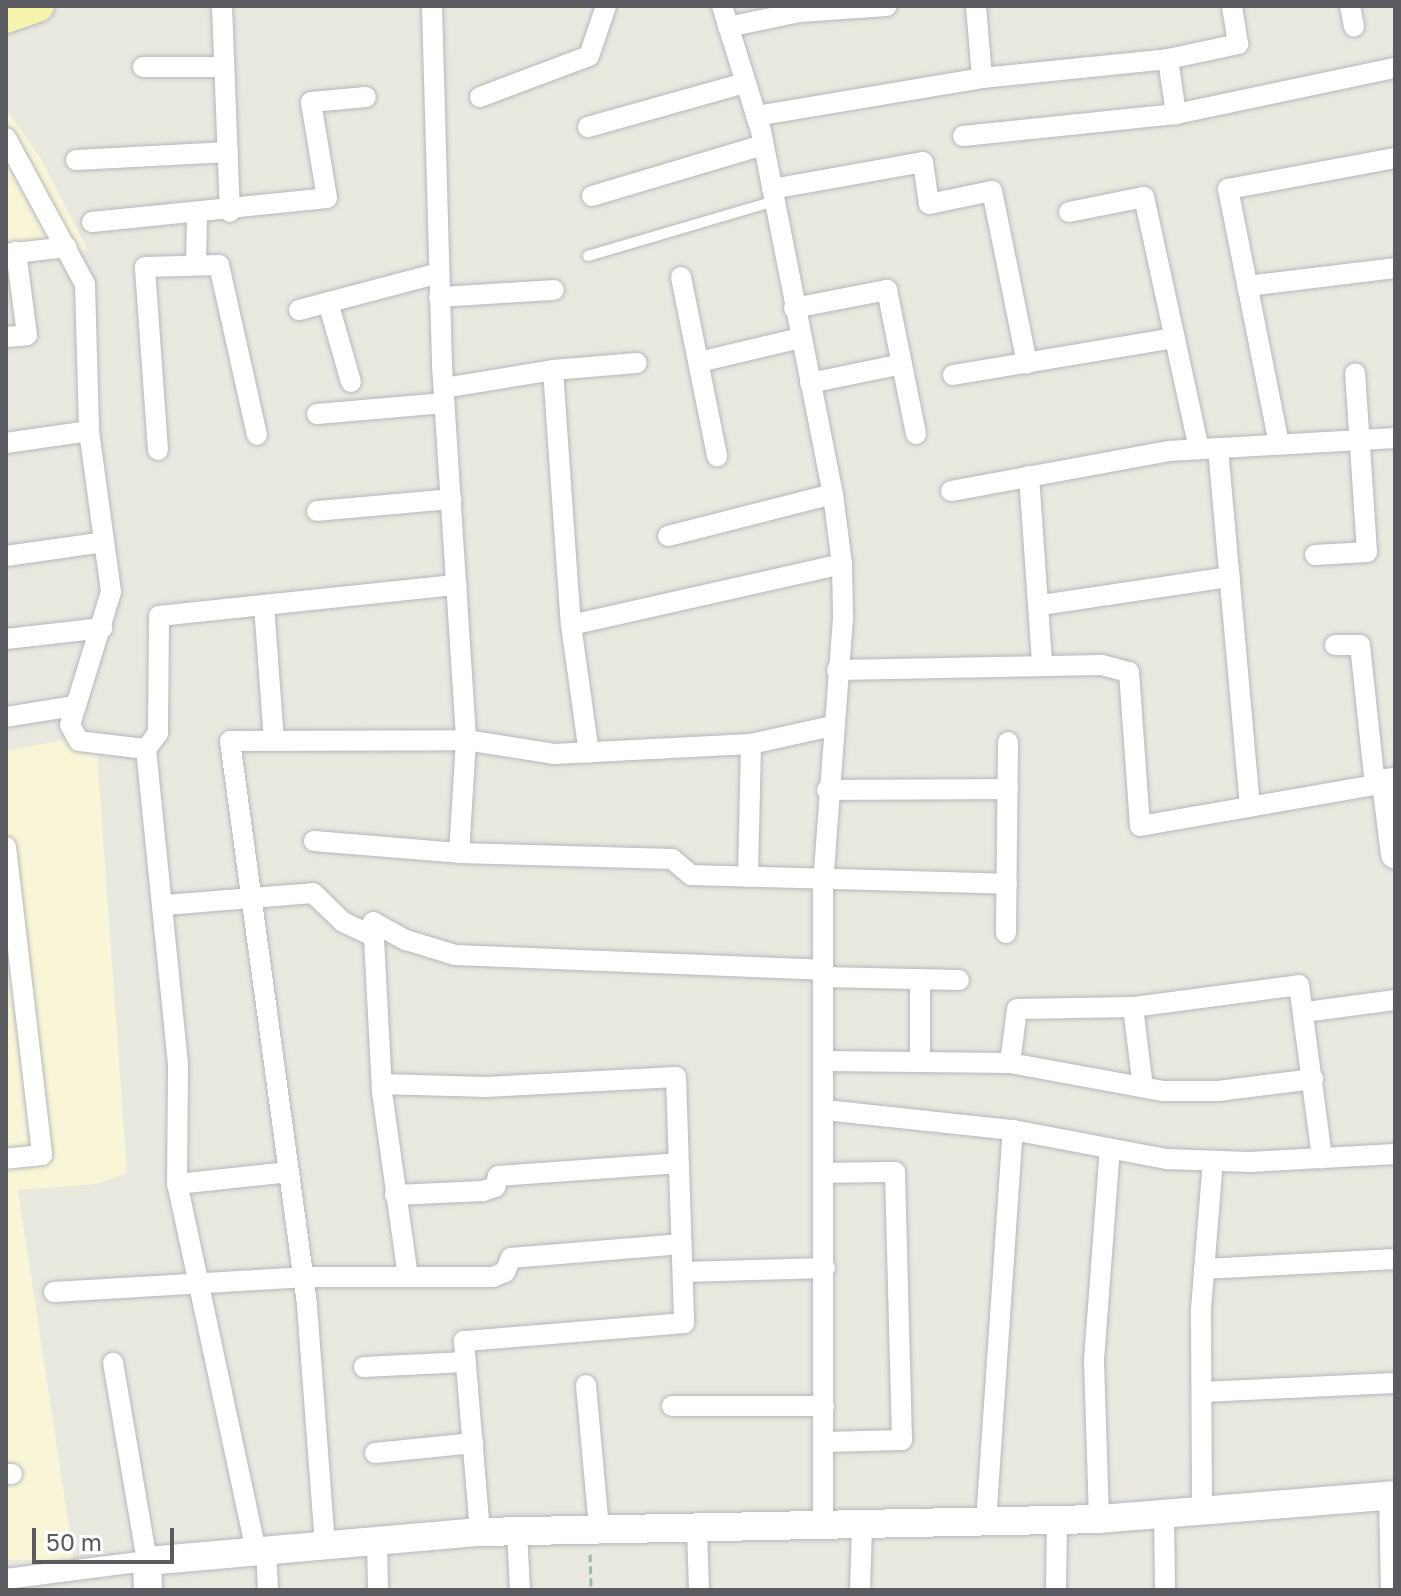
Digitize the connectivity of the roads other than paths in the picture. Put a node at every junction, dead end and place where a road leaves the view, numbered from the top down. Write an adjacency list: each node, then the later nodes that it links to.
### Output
1 (38, 6): 10 (main road)
2 (222, 6): 15 (street)
3 (432, 6): 41 (street)
4 (606, 6): 20 (street)
5 (722, 6): 11 (street)
6 (887, 6): 11 (street)
7 (976, 6): 17 (street)
8 (1232, 6): 13 (street)
9 (1350, 6): 12 (street)
10 (6, 17)
11 (728, 27): 18 (street)
12 (1354, 27)
13 (1168, 59): 17 (street); 21 (street)
14 (143, 67): 15 (street)
15 (224, 67): 27 (street)
16 (1395, 68): 21 (street)
17 (982, 78): 22 (street)
18 (745, 83): 22 (street); 23 (street)
19 (366, 97): 32 (street)
20 (480, 97)
21 (1176, 114): 24 (street)
22 (756, 116): 26 (street)
23 (588, 127)
24 (963, 136)
25 (6, 138): 36 (street)
26 (763, 145): 30 (street); 31 (street)
27 (228, 152): 29 (street); 32 (street)
28 (1395, 158): 43 (street)
29 (76, 160)
30 (773, 195): 38 (lane); 47 (street); 54 (street)
31 (592, 196)
32 (230, 212): 34 (street)
33 (1069, 212): 51 (street)
34 (197, 216): 35 (street); 39 (street)
35 (92, 222)
36 (67, 247): 37 (street); 63 (street)
37 (11, 253): 49 (street)
38 (588, 256)
39 (196, 264): 65 (street); 71 (street)
40 (1395, 268): 43 (street)
41 (439, 273): 45 (street); 46 (street)
42 (681, 277): 52 (street)
43 (1247, 286): 69 (street)
44 (554, 290): 45 (street)
45 (439, 297): 61 (street)
46 (328, 302): 48 (street); 59 (street)
47 (794, 308): 50 (street); 55 (street)
48 (299, 310)
49 (6, 337)
50 (800, 338): 52 (street); 60 (street)
51 (1175, 338): 54 (street); 70 (street)
52 (699, 362): 72 (street)
53 (637, 363): 56 (street)
54 (1027, 363): 58 (street)
55 (902, 364): 60 (street); 64 (street)
56 (553, 370): 61 (street); 87 (street)
57 (1355, 373): 67 (street)
58 (953, 375)
59 (351, 382)
60 (810, 383): 75 (street)
61 (444, 396): 62 (street); 76 (street)
62 (317, 414)
63 (89, 431): 68 (street); 79 (street)
64 (916, 434)
65 (257, 435)
66 (1395, 438): 67 (street)
67 (1362, 439): 69 (street); 80 (street)
68 (6, 443)
69 (1279, 444): 70 (street)
70 (1208, 448): 73 (street); 83 (street)
71 (158, 450)
72 (717, 456)
73 (1029, 476): 74 (street); 86 (street)
74 (951, 491)
75 (833, 494): 78 (street); 82 (street)
76 (451, 499): 77 (street); 84 (street)
77 (317, 511)
78 (668, 536)
79 (104, 542): 81 (street); 88 (street)
80 (1315, 555)
81 (6, 556)
82 (842, 564): 87 (street); 92 (street)
83 (1230, 577): 86 (street); 105 (street)
84 (456, 585): 85 (street); 96 (street)
85 (264, 605): 97 (street); 100 (street)
86 (1042, 605): 91 (street)
87 (571, 625): 101 (street)
88 (102, 628): 89 (street); 93 (street)
89 (6, 639)
90 (1335, 645): 102 (street)
91 (1042, 664): 92 (street); 105 (street)
92 (837, 670): 95 (street)
93 (73, 706): 94 (street); 100 (street)
94 (6, 717)
95 (832, 726): 99 (street); 104 (street)
96 (466, 740): 97 (street); 101 (street); 108 (street)
97 (274, 741): 113 (street)
98 (1008, 742): 103 (street)
99 (751, 744): 101 (street); 110 (street)
100 (146, 749): 114 (street)
101 (589, 753)
102 (1385, 783): 105 (street); 109 (street)
103 (1008, 789): 104 (street); 112 (street)
104 (827, 790): 111 (street)
105 (1250, 807)
106 (314, 841): 108 (street)
107 (6, 847): 134 (street)
108 (459, 853): 110 (street)
109 (1395, 854)
110 (748, 877): 111 (street)
111 (823, 881): 112 (street); 117 (street)
112 (1007, 884): 115 (street)
113 (252, 898): 114 (street); 116 (street); 137 (street)
114 (165, 905): 139 (street)
115 (1006, 933)
116 (371, 935): 117 (street); 127 (street)
117 (822, 974): 118 (street); 123 (street)
118 (920, 979): 119 (street); 124 (street)
119 (959, 980)
120 (1395, 1000): 122 (street)
121 (1133, 1007): 122 (street); 125 (street); 128 (street)
122 (1305, 1012): 126 (street)
123 (824, 1061): 124 (street); 129 (street)
124 (920, 1062): 125 (street)
125 (1010, 1063): 128 (street)
126 (1313, 1079): 128 (street); 133 (street)
127 (382, 1084): 136 (street); 140 (street)
128 (1143, 1087)
129 (825, 1110): 130 (street); 138 (street)
130 (1013, 1130): 131 (street); 166 (street)
131 (1110, 1149): 135 (street); 164 (street)
132 (1395, 1154): 133 (street)
133 (1322, 1158): 135 (street)
134 (6, 1159)
135 (1213, 1161): 144 (street)
136 (679, 1163): 140 (street); 141 (street)
137 (289, 1172): 139 (street); 146 (street)
138 (825, 1173): 143 (street); 158 (street)
139 (177, 1184): 148 (street)
140 (395, 1195): 147 (street)
141 (681, 1244): 145 (street); 147 (street)
142 (1395, 1259): 144 (street)
143 (825, 1268): 145 (street); 157 (street)
144 (1204, 1269): 155 (street)
145 (683, 1272): 150 (street)
146 (303, 1277): 147 (street); 148 (street); 174 (street)
147 (408, 1277)
148 (199, 1286): 149 (street); 175 (street)
149 (54, 1292)
150 (465, 1362): 152 (street); 159 (street)
151 (113, 1363): 176 (street)
152 (364, 1367)
153 (1395, 1383): 155 (street)
154 (586, 1385): 170 (street)
155 (1202, 1392): 162 (street)
156 (672, 1406): 157 (street)
157 (824, 1406): 158 (street)
158 (824, 1442): 168 (street)
159 (473, 1443): 160 (street); 172 (street)
160 (375, 1453)
161 (1392, 1496): 162 (street); 186 (street)
162 (1202, 1511): 163 (street)
163 (1164, 1514): 164 (street); 185 (street)
164 (1099, 1519): 165 (street)
165 (1057, 1520): 166 (street); 184 (street)
166 (986, 1522): 167 (street)
167 (862, 1525): 168 (street); 183 (street)
168 (823, 1526): 169 (street)
169 (697, 1528): 170 (street); 182 (street)
170 (594, 1530): 171 (street)
171 (517, 1531): 172 (street); 181 (street)
172 (480, 1532): 173 (street)
173 (377, 1541): 174 (street); 180 (street)
174 (325, 1545): 175 (street)
175 (261, 1551): 176 (street); 179 (street)
176 (147, 1561): 177 (street); 178 (street)
177 (6, 1579)
178 (148, 1590)
179 (268, 1590)
180 (378, 1590)
181 (520, 1590)
182 (699, 1590)
183 (860, 1590)
184 (1056, 1590)
185 (1165, 1590)
186 (1391, 1590)

